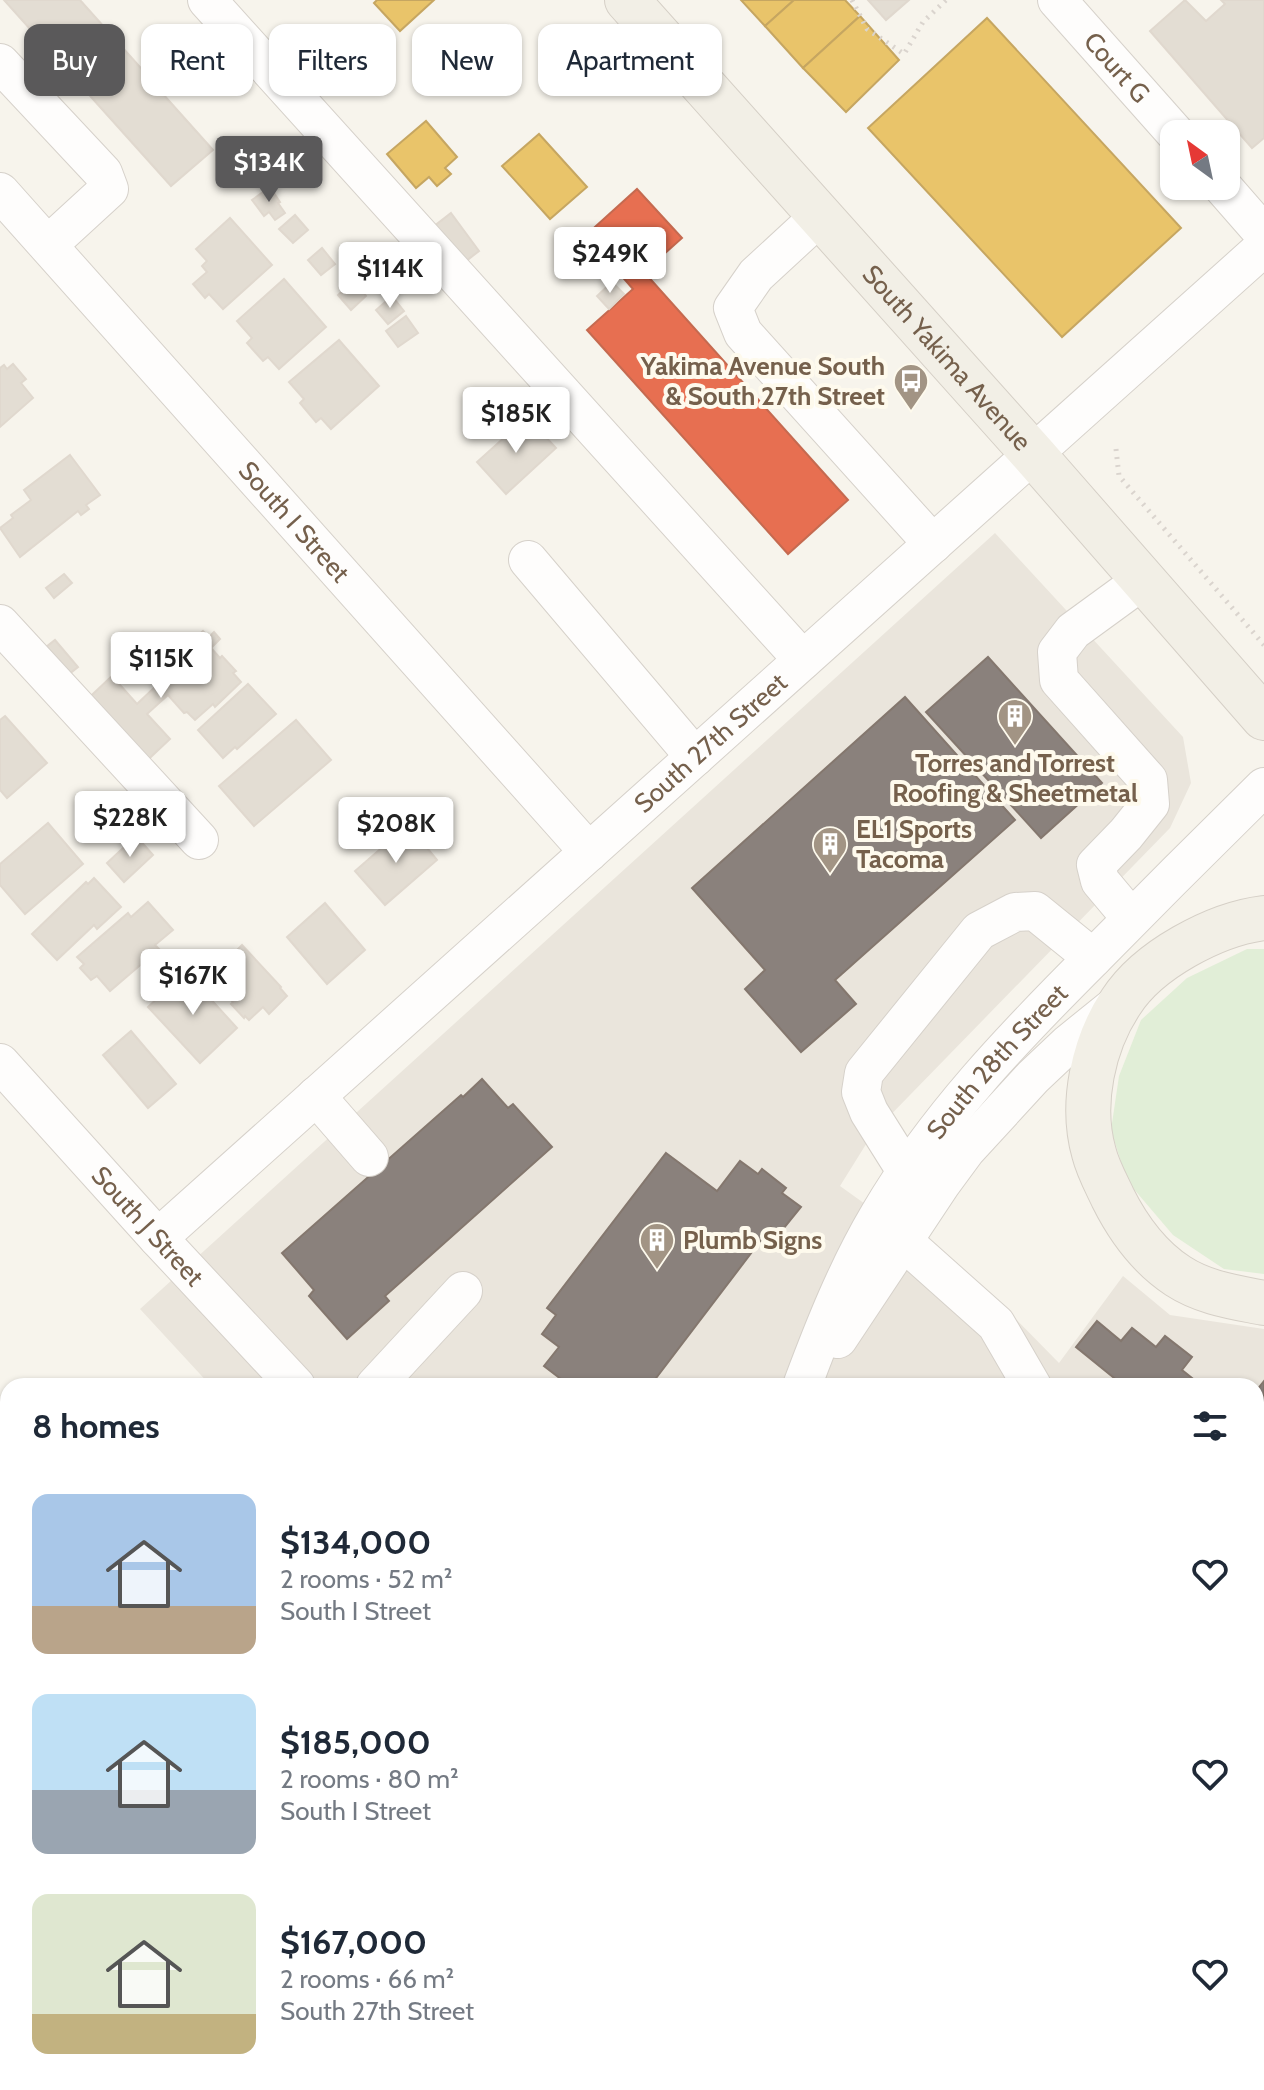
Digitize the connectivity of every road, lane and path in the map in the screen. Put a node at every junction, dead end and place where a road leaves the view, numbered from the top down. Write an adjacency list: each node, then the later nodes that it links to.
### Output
1 (207, 0): 21 (street)
2 (627, 0): 10 (main road, South Yakima Avenue)
3 (852, 0): 4 (path)
4 (946, 0)
5 (1057, 0): 7 (street, Court G)
6 (0, 63): 12 (street)
7 (1164, 120)
8 (0, 192): 12 (street, South I Street)
9 (1234, 200): 11 (street)
10 (820, 216): 15 (main road, South Yakima Avenue); 16 (street)
11 (1264, 234)
12 (48, 245): 26 (street, South I Street)
13 (1264, 247): 15 (street, South 27th Street)
14 (1116, 449): 20 (path)
15 (1033, 454): 16 (street, South 27th Street); 18 (main road, South Yakima Avenue)
16 (933, 544): 21 (street, South 27th Street)
17 (528, 560): 23 (street)
18 (1143, 580): 22 (main road, South Yakima Avenue); 27 (street)
19 (0, 624): 25 (street)
20 (1264, 645)
21 (803, 660): 23 (street, South 27th Street)
22 (1258, 702)
23 (695, 757): 26 (street, South 27th Street)
24 (1264, 787): 27 (street, South 28th Street)
25 (199, 840)
26 (589, 852): 32 (street, South 27th Street)
27 (1131, 918): 29 (street, South 28th Street)
28 (1264, 918): 30 (main road)
29 (1093, 958): 34 (street, South 28th Street); 34 (street)
30 (1122, 1001): 36 (street); 38 (main road)
31 (0, 1063): 35 (street, South J Street)
32 (316, 1096): 33 (street); 35 (street, South 27th Street)
33 (369, 1157)
34 (906, 1171): 41 (street, South 28th Street)
35 (158, 1238): 39 (street, South J Street)
36 (904, 1242): 42 (street); 43 (street)
37 (463, 1291): 40 (street)
38 (1264, 1303)
39 (289, 1378)
40 (382, 1378)
41 (805, 1378)
42 (808, 1378)
43 (1027, 1378)

